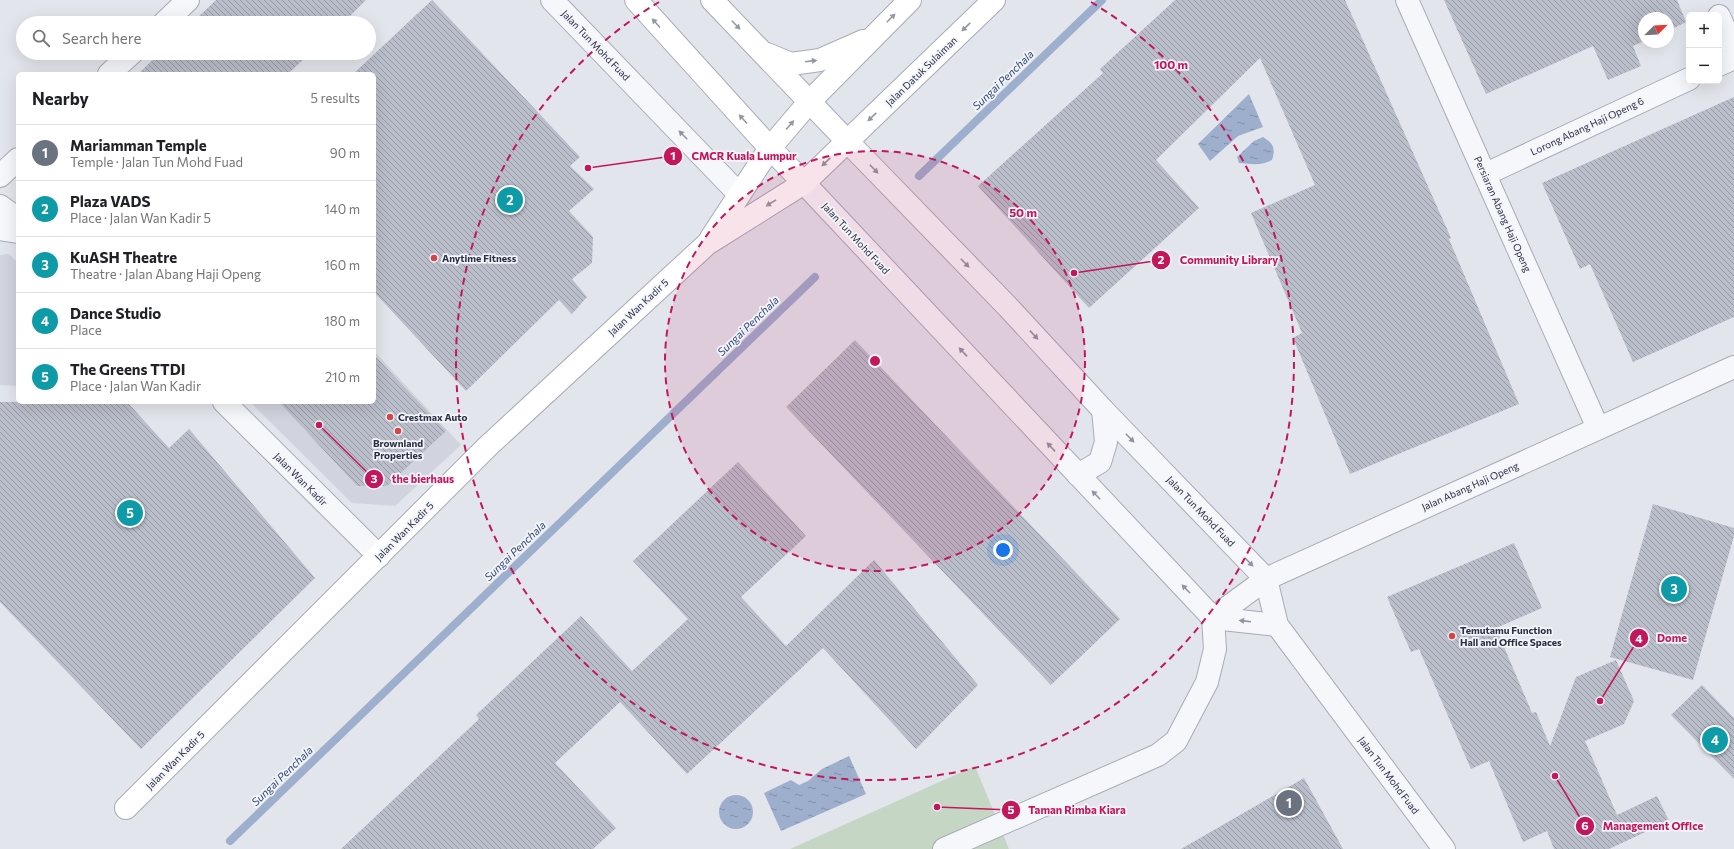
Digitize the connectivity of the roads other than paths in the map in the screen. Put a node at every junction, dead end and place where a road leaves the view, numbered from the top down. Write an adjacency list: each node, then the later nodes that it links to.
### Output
1 (188, 0): 10 (street)
2 (552, 0): 27 (street, Jalan Tun Mohd Fuad, one-way to 2)
3 (636, 0): 22 (main road, Jalan Tun Mohd Fuad, one-way to 3)
4 (712, 0): 14 (main road, Jalan Tun Mohd Fuad, one-way to 14)
5 (910, 0): 12 (main road, one-way to 5)
6 (994, 0): 21 (main road, Jalan Datuk Sulaiman, one-way to 21)
7 (1408, 0): 24 (street, Persiaran Abang Haji Openg)
8 (1712, 0): 9 (street)
9 (1717, 12)
10 (171, 16)
11 (1722, 23): 13 (street)
12 (873, 37): 14 (main road, one-way to 12); 20 (main road)
13 (1734, 50)
14 (761, 51): 20 (main road, Jalan Tun Mohd Fuad)
15 (1734, 58): 17 (street)
16 (124, 60): 18 (street)
17 (1722, 64)
18 (111, 72)
19 (1686, 80): 24 (street, Lorong Abang Haji Openg 6)
20 (810, 101): 21 (main road, Jalan Tun Mohd Fuad); 22 (main road, Jalan Wan Kadir 5, one-way to 20)
21 (847, 141): 26 (main road, Jalan Datuk Sulaiman, one-way to 26); 35 (street, Jalan Tun Mohd Fuad, one-way to 35)
22 (770, 148): 26 (main road, Jalan Tun Mohd Fuad); 27 (main road, Jalan Wan Kadir 5)
23 (16, 161): 25 (street)
24 (1486, 174): 36 (street, Persiaran Abang Haji Openg)
25 (0, 176)
26 (804, 183): 32 (main road, Jalan Wan Kadir 5, one-way to 32); 37 (street, Jalan Tun Mohd Fuad, one-way to 26)
27 (739, 194): 32 (main road, Jalan Wan Kadir 5)
28 (0, 206): 29 (street)
29 (16, 218)
30 (0, 229): 31 (street)
31 (16, 232)
32 (707, 244): 38 (main road, Jalan Wan Kadir 5)
33 (1734, 367): 36 (street, Jalan Abang Haji Openg)
34 (226, 404): 38 (street, Jalan Wan Kadir)
35 (1103, 410): 37 (street); 39 (street, Jalan Tun Mohd Fuad, one-way to 39)
36 (1598, 428): 39 (street, Jalan Abang Haji Openg)
37 (1078, 476): 40 (street, Jalan Tun Mohd Fuad, one-way to 37)
38 (379, 556): 42 (main road, Jalan Wan Kadir 5)
39 (1266, 579): 40 (street, Jalan Abang Haji Openg); 41 (street, Jalan Tun Mohd Fuad)
40 (1213, 618): 41 (street, one-way to 40); 43 (street)
41 (1278, 625): 44 (street, Jalan Tun Mohd Fuad)
42 (126, 808)
43 (944, 849)
44 (1444, 849)

